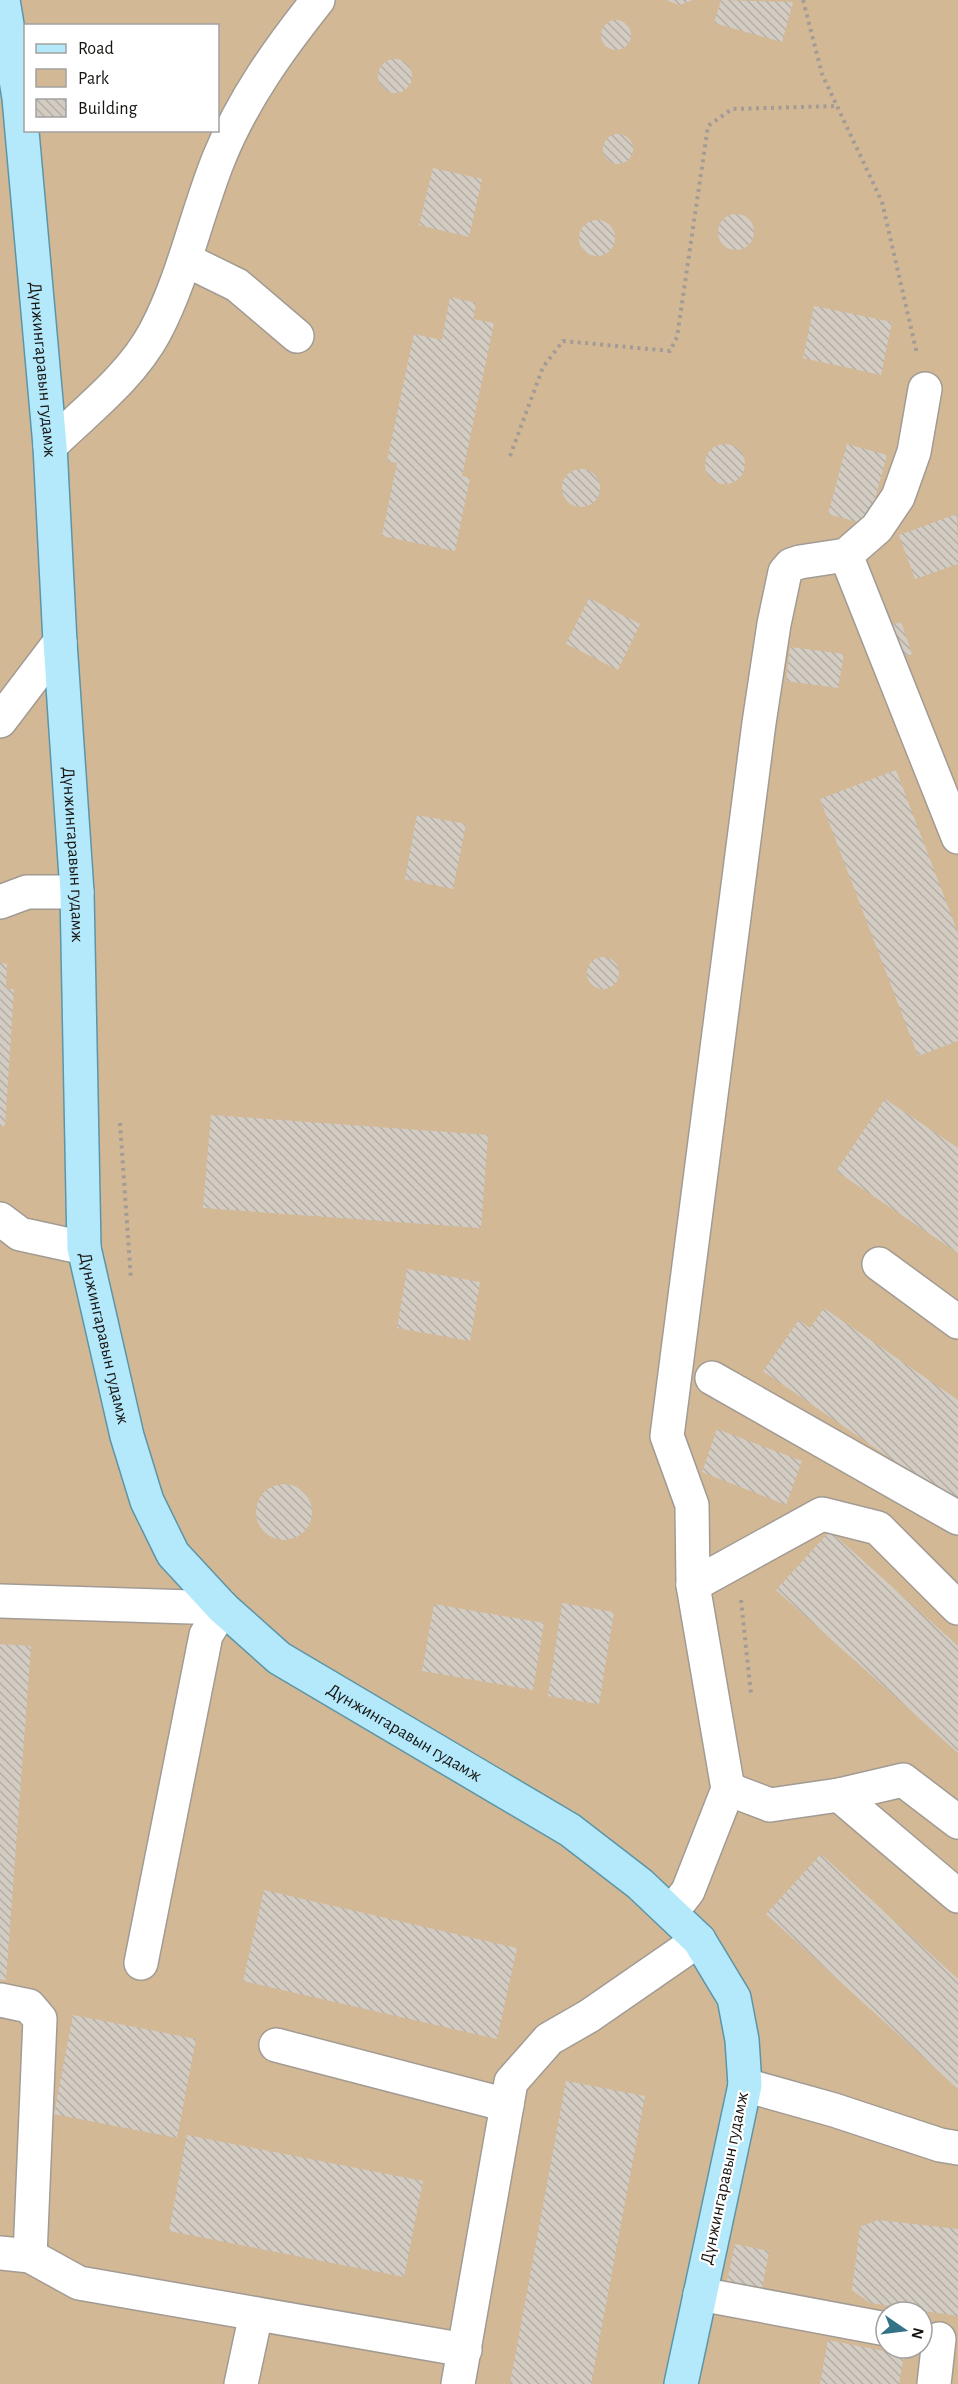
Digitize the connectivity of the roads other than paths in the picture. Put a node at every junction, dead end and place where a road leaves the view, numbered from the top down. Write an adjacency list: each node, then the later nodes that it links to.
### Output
1 (3, 0): 6 (main road, Дүнжингаравын гудамж)
2 (318, 0): 3 (street)
3 (186, 260): 4 (street); 6 (street)
4 (297, 336)
5 (925, 389): 7 (street)
6 (50, 446): 8 (main road, Дүнжингаравын гудамж)
7 (846, 555): 10 (street); 19 (street)
8 (60, 642): 9 (street); 11 (main road, Дүнжингаравын гудамж)
9 (0, 722)
10 (958, 837)
11 (77, 892): 12 (street); 14 (main road, Дүнжингаравын гудамж)
12 (0, 902)
13 (0, 1219): 14 (street)
14 (84, 1248): 21 (main road, Дүнжингаравын гудамж)
15 (879, 1264): 16 (street)
16 (958, 1322)
17 (712, 1378): 18 (street)
18 (958, 1518)
19 (693, 1585): 22 (street); 23 (street)
20 (0, 1601): 21 (street)
21 (223, 1608): 27 (main road, Дүнжингаравын гудамж); 29 (street)
22 (958, 1608)
23 (728, 1789): 24 (street); 27 (street)
24 (839, 1795): 25 (street); 26 (street)
25 (958, 1822)
26 (958, 1896)
27 (671, 1913): 28 (main road, Дүнжингаравын гудамж)
28 (699, 1940): 32 (main road, Дүнжингаравын гудамж); 33 (street)
29 (141, 1963)
30 (0, 2001): 35 (street)
31 (276, 2045): 33 (street)
32 (745, 2085): 34 (street); 36 (main road, Дүнжингаравын гудамж)
33 (507, 2105): 40 (street)
34 (958, 2148)
35 (15, 2254): 37 (street)
36 (700, 2294): 38 (street); 43 (main road, Дүнжингаравын гудамж)
37 (256, 2314): 40 (street); 41 (street)
38 (874, 2327)
39 (940, 2339): 44 (street)
40 (465, 2350): 42 (street)
41 (241, 2384)
42 (458, 2384)
43 (681, 2384)
44 (934, 2384)

